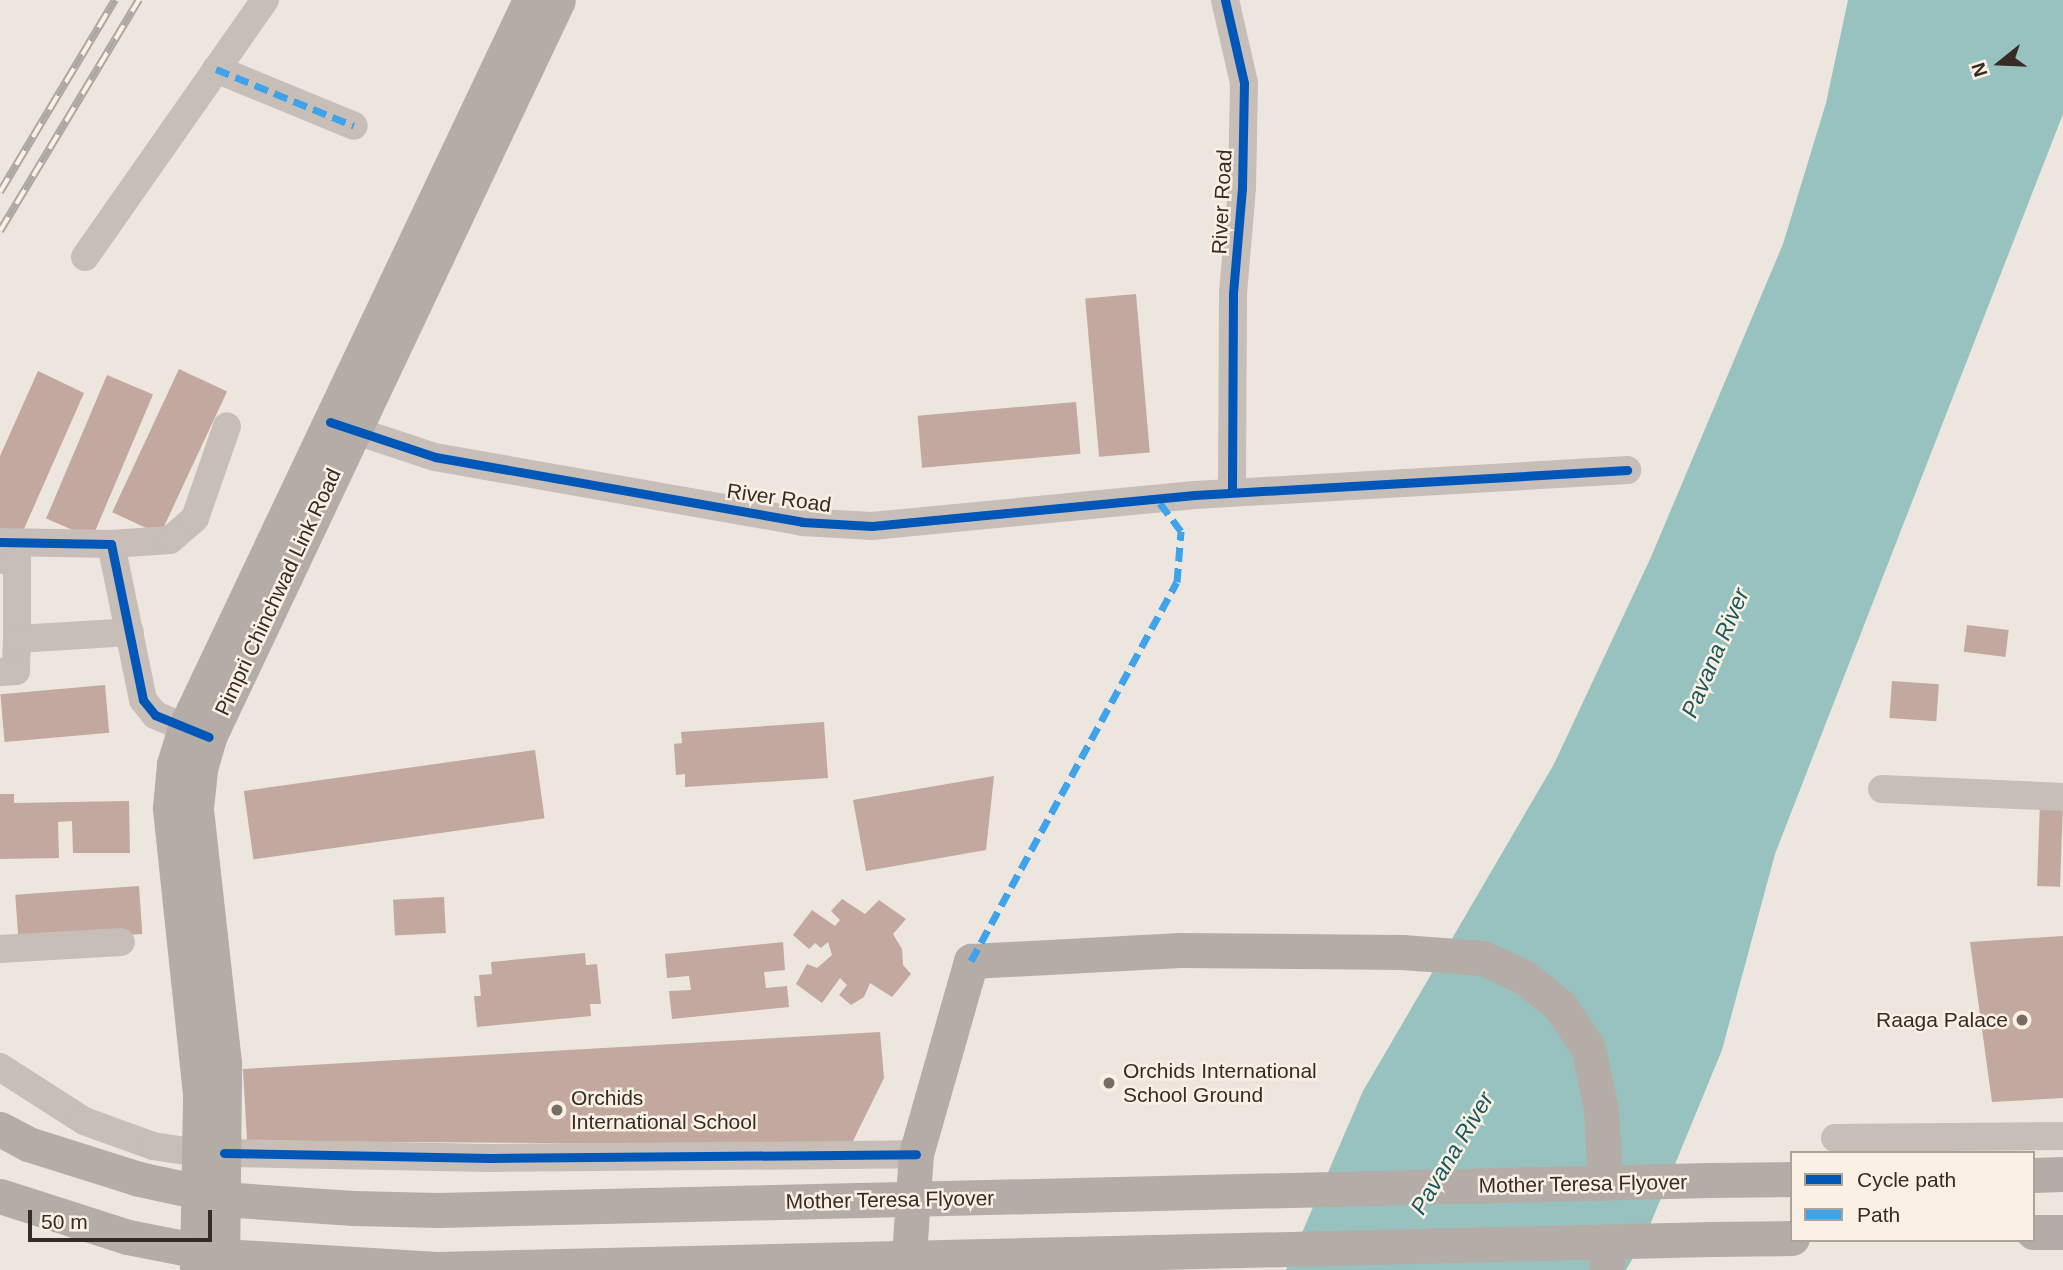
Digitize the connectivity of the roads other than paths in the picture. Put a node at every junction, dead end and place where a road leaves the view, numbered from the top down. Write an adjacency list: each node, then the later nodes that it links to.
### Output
1 (265, 0): 5 (street)
2 (530, 0): 9 (main road, Pimpri Chinchwad Link Road)
3 (558, 0): 9 (main road, Pimpri Chinchwad Link Road)
4 (1225, 0): 11 (street, River Road)
5 (216, 69): 6 (street); 7 (street)
6 (354, 126)
7 (85, 257)
8 (227, 426): 13 (street)
9 (342, 426): 11 (street, River Road); 18 (main road, Pimpri Chinchwad Link Road)
10 (1627, 470): 11 (street, River Road)
11 (1232, 492)
12 (0, 542): 13 (street)
13 (111, 544): 15 (street)
14 (0, 560): 16 (street)
15 (130, 632): 16 (street); 18 (street)
16 (17, 639): 17 (street)
17 (0, 672)
18 (197, 732): 27 (main road, Pimpri Chinchwad Link Road)
19 (1882, 789): 20 (street)
20 (2063, 797)
21 (121, 942): 22 (street)
22 (0, 949)
23 (0, 1067): 27 (street)
24 (0, 1129): 32 (main road, Mother Teresa Flyover, bridge)
25 (2063, 1136): 26 (street)
26 (1835, 1138)
27 (212, 1153): 28 (street); 38 (main road, Pimpri Chinchwad Link Road); 39 (main road, Pimpri Chinchwad Link Road)
28 (916, 1154): 32 (main road); 40 (main road)
29 (2063, 1174): 30 (main road)
30 (2035, 1175)
31 (1790, 1179): 32 (main road, Mother Teresa Flyover, bridge)
32 (1605, 1183)
33 (0, 1196): 37 (main road, bridge)
34 (2035, 1232): 35 (main road)
35 (2063, 1232)
36 (1790, 1238): 37 (main road, bridge)
37 (1608, 1256)
38 (197, 1270)
39 (222, 1270)
40 (908, 1270)

